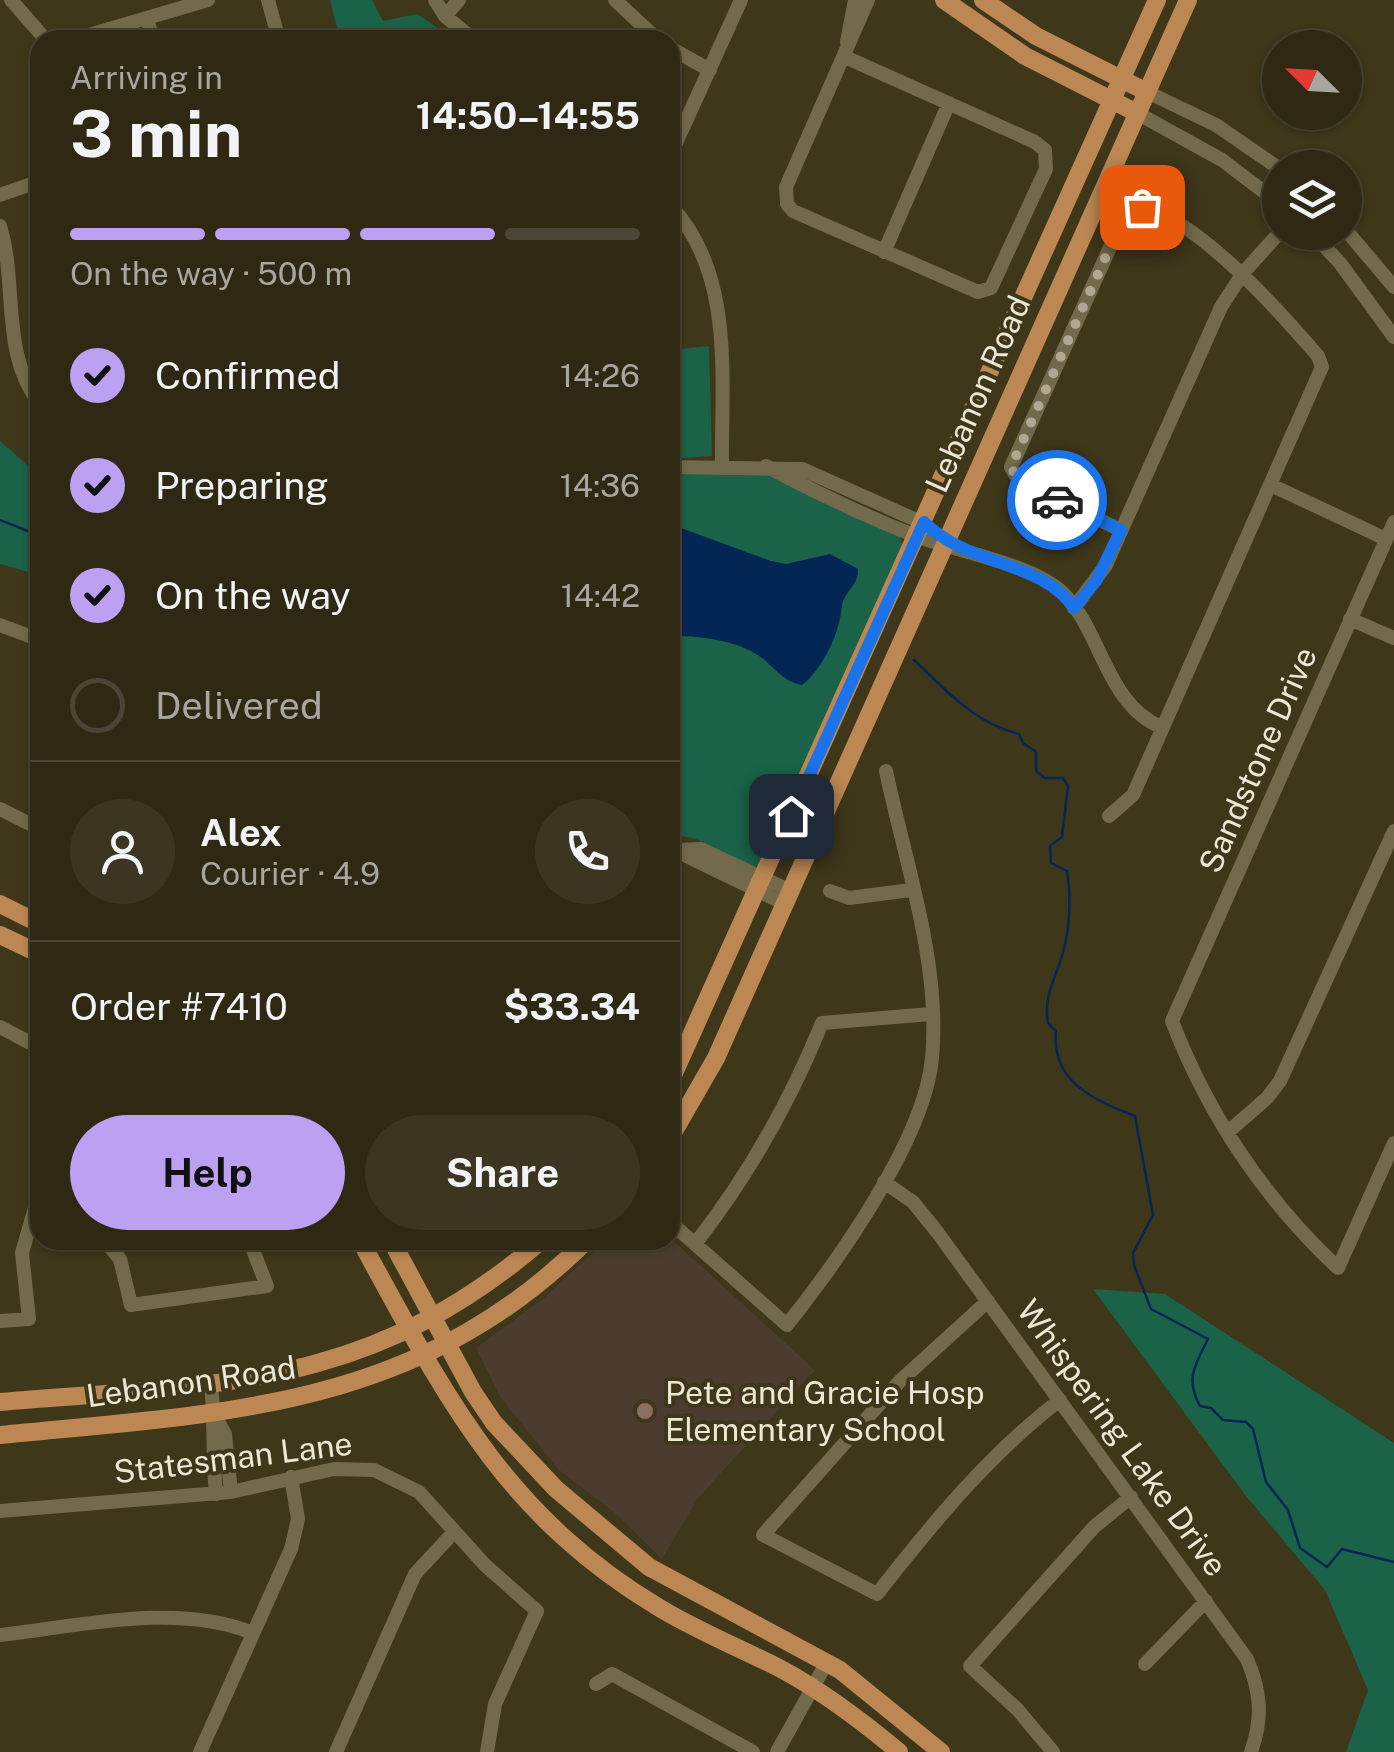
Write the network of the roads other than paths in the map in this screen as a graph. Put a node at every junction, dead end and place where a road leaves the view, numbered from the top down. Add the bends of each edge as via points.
1 (11, 0) edge
2 (208, 0) edge
3 (268, 0) edge
4 (435, 0) edge
5 (460, 0) edge
6 (616, 0) edge
7 (741, 0) edge
8 (855, 0) edge
9 (868, 0) edge
10 (944, 0) edge
11 (983, 0) edge
12 (1158, 0) edge
13 (1188, 0) edge
14 (445, 16) junction
15 (147, 19) junction
16 (37, 30) edge
17 (108, 30) edge
18 (150, 30) edge
19 (276, 30) edge
20 (462, 30) edge
21 (648, 30) edge
22 (680, 54) edge
23 (845, 57) junction
24 (710, 70) junction
25 (1121, 79) junction
26 (1146, 92) junction
27 (1111, 100) junction
28 (948, 103) junction
29 (1137, 114) junction
30 (680, 134) edge
31 (1262, 157) edge
32 (30, 184) edge
33 (1262, 190) edge
34 (0, 195) edge
35 (680, 216) edge
36 (0, 226) edge
37 (1362, 249) edge
38 (1263, 250) edge
39 (1328, 250) edge
40 (884, 252) junction
41 (1242, 273) junction
42 (996, 281) junction
43 (1394, 287) edge
44 (1026, 293) junction
45 (1053, 302) junction
46 (1389, 320) edge
47 (1394, 337) edge
48 (30, 393) edge
49 (722, 466) junction
50 (680, 467) edge
51 (1271, 485) junction
52 (1394, 522) edge
53 (920, 530) junction
54 (1121, 530) junction
55 (1386, 538) junction
56 (944, 543) junction
57 (1074, 608) junction
58 (1350, 619) junction
59 (0, 625) edge
60 (30, 636) edge
61 (1394, 638) edge
62 (1161, 727) junction
63 (886, 771) dead end
64 (0, 809) edge
65 (1109, 816) dead end
66 (30, 824) edge
67 (1394, 831) edge
68 (680, 849) edge
69 (760, 884) junction
70 (911, 890) junction
71 (830, 891) dead end
72 (786, 896) junction
73 (0, 904) edge
74 (30, 919) edge
75 (0, 935) edge
76 (30, 949) edge
77 (931, 1014) junction
78 (0, 1028) edge
79 (30, 1043) edge
80 (680, 1060) edge
81 (680, 1121) edge
82 (1228, 1132) junction
83 (1394, 1143) edge
84 (884, 1182) junction
85 (30, 1225) edge
86 (680, 1231) edge
87 (695, 1244) junction
88 (112, 1250) edge
89 (253, 1250) edge
90 (366, 1250) edge
91 (397, 1250) edge
92 (529, 1250) edge
93 (574, 1250) edge
94 (988, 1301) junction
95 (433, 1318) junction
96 (0, 1321) edge
97 (410, 1330) junction
98 (446, 1343) junction
99 (423, 1354) junction
100 (211, 1385) junction
101 (1060, 1400) junction
102 (0, 1402) edge
103 (214, 1414) junction
104 (0, 1435) edge
105 (291, 1477) junction
106 (224, 1493) junction
107 (1132, 1497) junction
108 (574, 1505) junction
109 (0, 1511) edge
110 (552, 1526) junction
111 (454, 1532) junction
112 (640, 1560) junction
113 (624, 1584) junction
114 (1206, 1601) junction
115 (253, 1633) junction
116 (0, 1635) edge
117 (827, 1662) junction
118 (1146, 1664) dead end
119 (596, 1684) dead end
120 (812, 1688) junction
121 (1050, 1751) edge
122 (200, 1752) edge
123 (336, 1752) edge
124 (487, 1752) edge
125 (752, 1752) edge
126 (777, 1752) edge
127 (899, 1752) edge
128 (941, 1752) edge
129 (1251, 1752) edge

1 - 16 street
2 - 15 street
3 - 19 street
4 - 14 street
5 - 14 street
6 - 21 street
7 - 24 street
8 - 23 street
9 - 23 street
10 - 27 main road via 1025,56
11 - 25 main road
12 - 25 main road, Lebanon Road
13 - 26 main road, Lebanon Road
14 - 20 street
15 - 17 street
15 - 18 street
22 - 24 street
23 - 28 street
23 - 40 street via 786,187 786,204
24 - 30 street
25 - 26 main road
25 - 27 main road, Lebanon Road
26 - 29 main road, Lebanon Road
26 - 31 street via 1216,125
27 - 29 main road
27 - 44 main road, Lebanon Road
28 - 40 street
28 - 42 street via 1035,142 1047,158
29 - 33 street via 1222,160
29 - 45 main road, Lebanon Road
32 - 34 street
35 - 49 street via 710,270 719,317
36 - 48 street via 10,348
37 - 43 street
38 - 41 street
39 - 46 street
40 - 42 street via 978,292
41 - 51 street via 1322,367
41 - 54 street
41 - 54 street via 1163,216 1135,208 1121,223 1012,474
42 - 44 street
44 - 45 main road
44 - 53 main road, Lebanon Road
45 - 56 main road, Lebanon Road
46 - 47 street
49 - 50 street
49 - 53 street via 766,466
51 - 55 street
51 - 62 street
52 - 55 street, Sandstone Drive
53 - 56 street
53 - 69 main road, Lebanon Road
54 - 57 street
55 - 58 street, Sandstone Drive
56 - 57 street via 1048,582
56 - 72 main road, Lebanon Road
57 - 62 street via 1128,702
58 - 61 street
58 - 82 street, Sandstone Drive via 1172,1021
59 - 60 street
62 - 65 street via 1129,801
63 - 70 street
64 - 66 street
67 - 82 street via 1280,1081
68 - 69 street via 701,849
69 - 72 street
69 - 80 main road, Lebanon Road
70 - 71 street via 849,898
70 - 77 street
72 - 81 main road, Lebanon Road via 716,1058
73 - 74 main road
75 - 76 main road
77 - 84 street via 928,1088
77 - 87 street via 822,1023 775,1128
78 - 79 street
82 - 83 street via 1259,1183 1338,1268
84 - 87 street via 787,1325
84 - 94 street, Whispering Lake Drive via 913,1202
85 - 96 street via 22,1253 30,1319
86 - 87 street
88 - 89 street via 131,1305 267,1286
90 - 97 main road
91 - 95 main road
92 - 95 main road, Lebanon Road
93 - 98 main road, Lebanon Road
94 - 101 street, Whispering Lake Drive
94 - 101 street via 913,1368 763,1535 877,1594 1016,1434
95 - 97 main road, Lebanon Road
95 - 98 main road
97 - 99 main road
97 - 100 main road, Lebanon Road via 304,1369
98 - 99 main road, Lebanon Road
98 - 108 main road via 494,1423
99 - 103 main road, Lebanon Road via 311,1397
99 - 110 main road via 464,1427
100 - 102 main road, Lebanon Road
100 - 103 street
101 - 107 street, Whispering Lake Drive
103 - 104 main road, Lebanon Road
103 - 106 street via 225,1434
105 - 106 street, Statesman Lane
105 - 111 street, Statesman Lane via 354,1468 384,1472 418,1492
105 - 115 street via 296,1530
106 - 109 street, Statesman Lane
107 - 114 street, Whispering Lake Drive
107 - 121 street via 1094,1527 970,1666
108 - 110 main road
108 - 112 main road
110 - 113 main road
111 - 123 street via 416,1574
111 - 124 street, Statesman Lane via 537,1611 495,1704
112 - 113 main road
112 - 117 main road
113 - 120 main road
114 - 118 street
114 - 129 street, Whispering Lake Drive via 1254,1676 1260,1726
115 - 116 street via 203,1618
115 - 122 street
117 - 120 street
117 - 128 main road
119 - 125 street via 612,1674
120 - 126 street
120 - 127 main road

